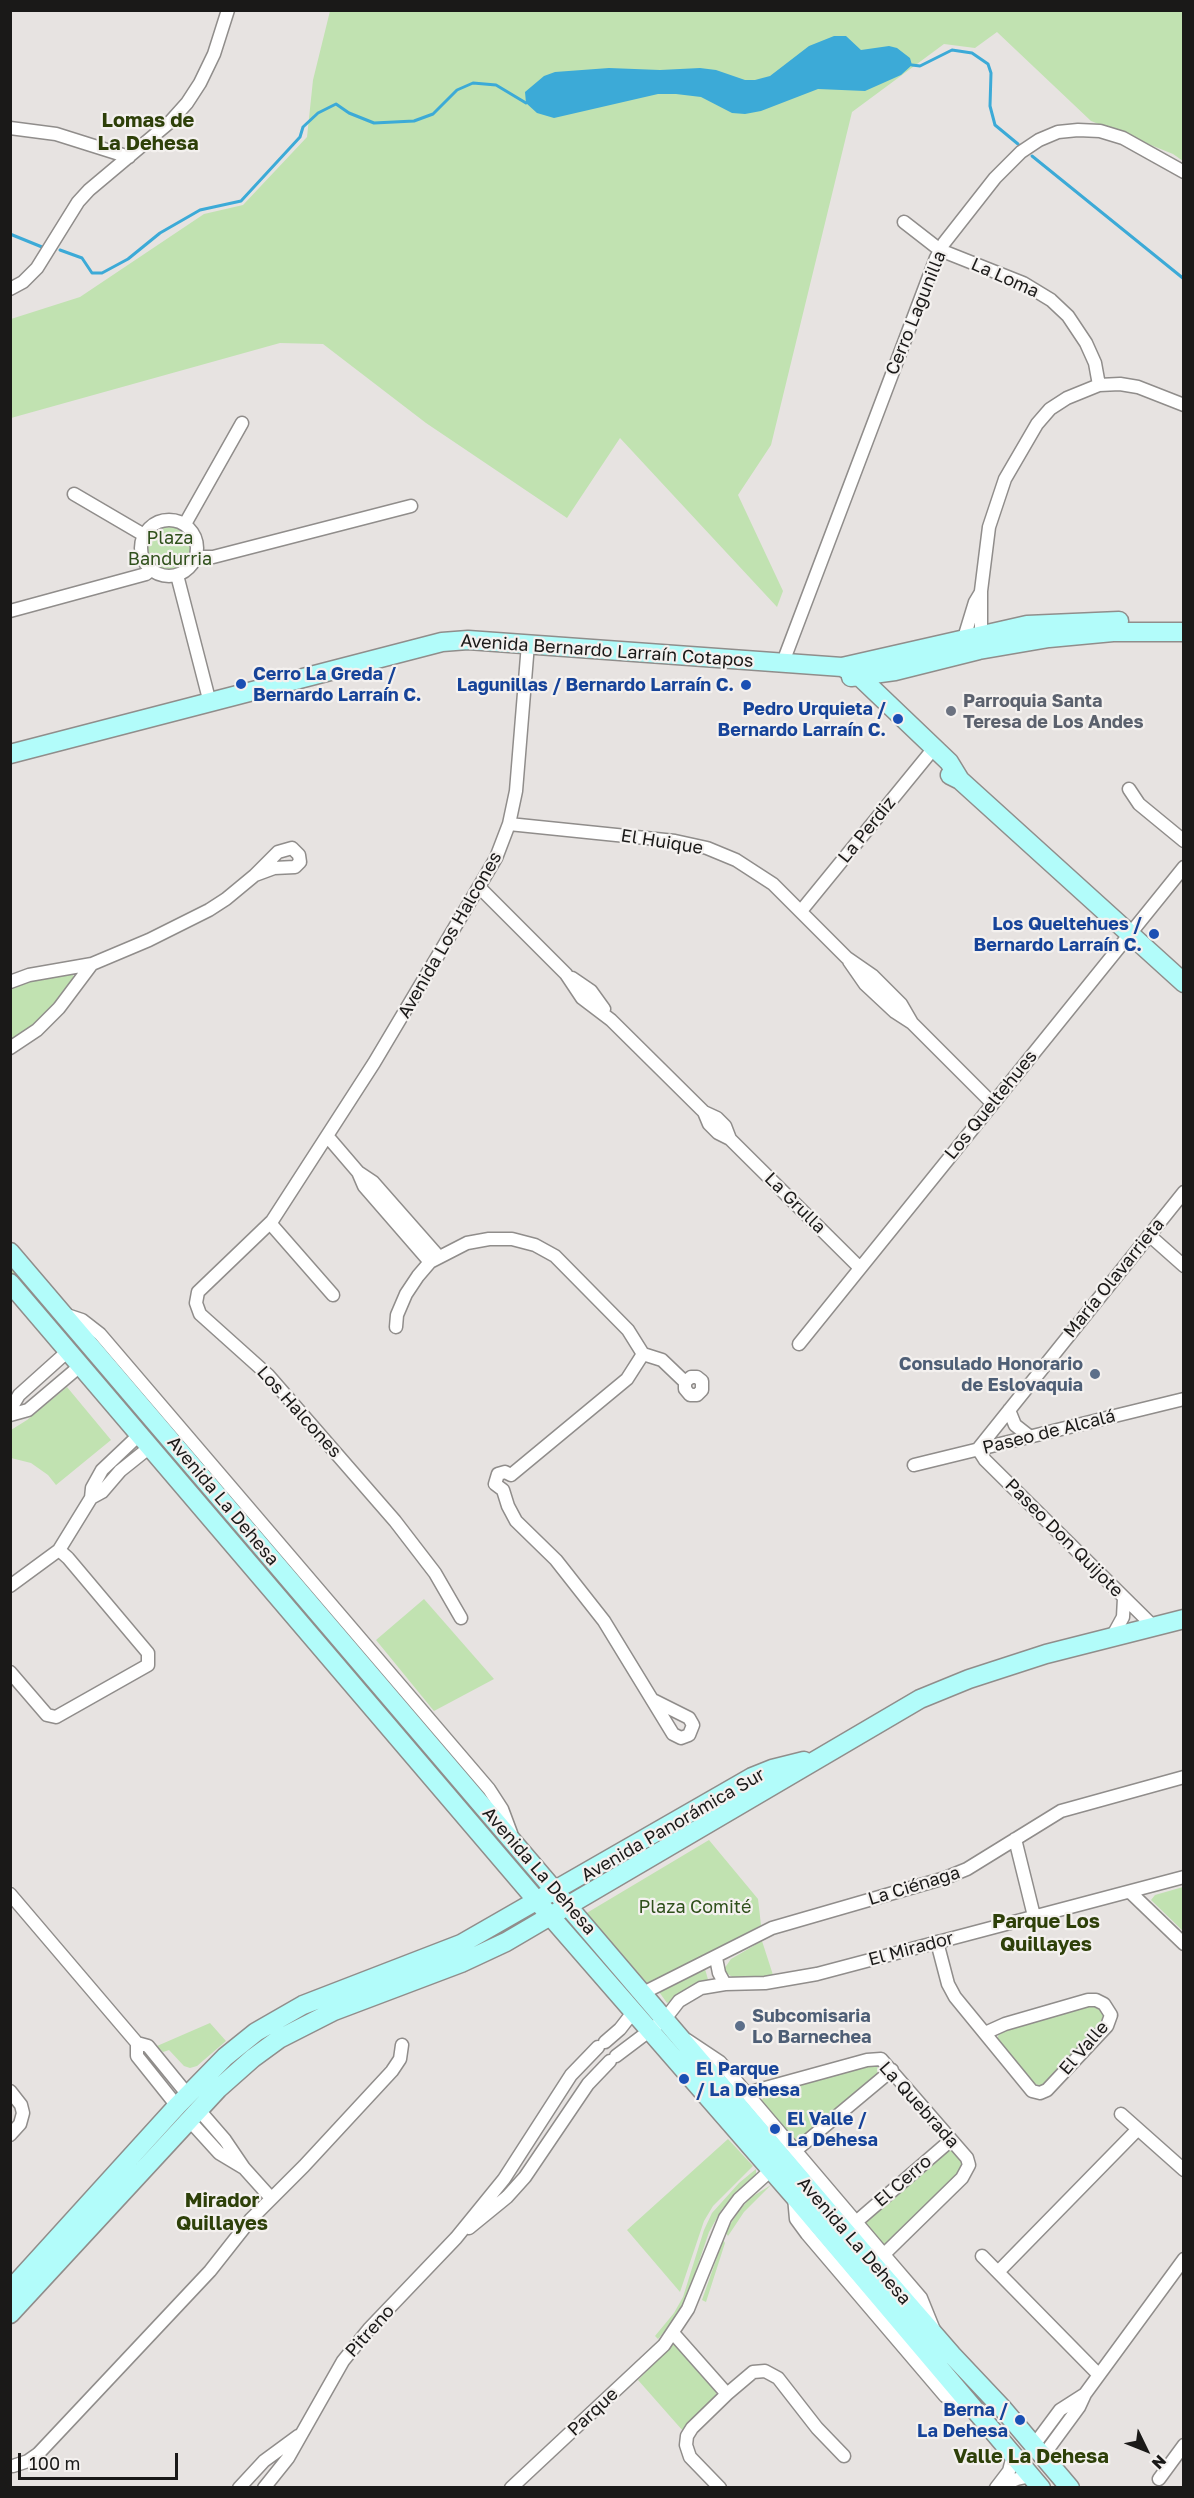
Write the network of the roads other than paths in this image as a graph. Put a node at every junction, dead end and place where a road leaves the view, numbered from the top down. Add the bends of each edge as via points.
1 (228, 10) edge
2 (10, 128) edge
3 (129, 157) junction
4 (1184, 172) edge
5 (904, 222) dead end
6 (940, 250) junction
7 (10, 289) edge
8 (1099, 385) junction
9 (1184, 405) edge
10 (242, 423) dead end
11 (74, 494) dead end
12 (411, 506) dead end
13 (185, 524) junction
14 (144, 535) junction
15 (196, 557) junction
16 (151, 570) junction
17 (177, 575) junction
18 (981, 591) junction
19 (10, 610) edge
20 (1184, 620) edge
21 (1184, 632) edge
22 (964, 639) junction
23 (981, 642) junction
24 (528, 644) junction
25 (783, 662) junction
26 (831, 668) junction
27 (895, 671) junction
28 (860, 677) junction
29 (210, 703) junction
30 (887, 704) junction
31 (931, 753) junction
32 (10, 754) edge
33 (1129, 789) dead end
34 (509, 824) junction
35 (1184, 841) edge
36 (1184, 867) edge
37 (255, 875) dead end
38 (480, 888) junction
39 (801, 911) junction
40 (1129, 933) junction
41 (92, 964) junction
42 (10, 982) edge
43 (1184, 983) edge
44 (10, 1048) edge
45 (992, 1103) junction
46 (328, 1137) junction
47 (1184, 1192) edge
48 (270, 1223) junction
49 (1149, 1235) junction
50 (10, 1251) edge
51 (435, 1260) junction
52 (1184, 1266) edge
53 (860, 1268) junction
54 (10, 1283) edge
55 (333, 1295) dead end
56 (396, 1327) dead end
57 (799, 1344) dead end
58 (68, 1351) junction
59 (643, 1354) junction
60 (80, 1366) junction
61 (36, 1379) junction
62 (685, 1382) dead end
63 (49, 1392) junction
64 (1184, 1400) edge
65 (10, 1410) edge
66 (1009, 1410) junction
67 (10, 1415) edge
68 (1029, 1436) junction
69 (145, 1441) junction
70 (978, 1449) junction
71 (111, 1461) junction
72 (914, 1465) dead end
73 (120, 1471) junction
74 (92, 1498) junction
75 (59, 1550) junction
76 (10, 1586) edge
77 (1124, 1598) junction
78 (461, 1618) dead end
79 (1184, 1619) edge
80 (1153, 1626) junction
81 (1112, 1637) junction
82 (10, 1672) edge
83 (653, 1700) dead end
84 (826, 1754) junction
85 (1184, 1777) edge
86 (1015, 1839) junction
87 (1184, 1877) edge
88 (557, 1891) junction
89 (1131, 1892) junction
90 (10, 1894) edge
91 (538, 1902) junction
92 (569, 1905) junction
93 (550, 1916) junction
94 (1034, 1916) junction
95 (937, 1942) junction
96 (1184, 1944) edge
97 (716, 1958) junction
98 (725, 1984) junction
99 (643, 1994) junction
100 (290, 2011) junction
101 (634, 2011) junction
102 (658, 2025) junction
103 (297, 2029) junction
104 (985, 2033) junction
105 (679, 2036) junction
106 (402, 2045) dead end
107 (225, 2057) junction
108 (240, 2068) junction
109 (892, 2070) junction
110 (10, 2091) edge
111 (747, 2093) junction
112 (188, 2108) junction
113 (1121, 2114) dead end
114 (542, 2120) junction
115 (558, 2129) junction
116 (1138, 2129) junction
117 (10, 2135) edge
118 (951, 2140) junction
119 (795, 2151) junction
120 (146, 2153) junction
121 (771, 2170) junction
122 (1184, 2170) edge
123 (794, 2196) junction
124 (271, 2198) junction
125 (855, 2222) junction
126 (456, 2238) junction
127 (982, 2256) dead end
128 (1184, 2259) edge
129 (873, 2265) junction
130 (998, 2272) junction
131 (10, 2290) edge
132 (10, 2314) edge
133 (673, 2334) junction
134 (1099, 2375) junction
135 (727, 2394) junction
136 (974, 2409) junction
137 (1020, 2428) junction
138 (299, 2435) junction
139 (1184, 2445) edge
140 (1007, 2448) junction
141 (1039, 2450) junction
142 (844, 2456) dead end
143 (13, 2466) dead end
144 (1159, 2479) dead end
145 (1036, 2482) edge
146 (1061, 2484) edge
147 (239, 2487) edge
148 (264, 2487) edge
149 (511, 2487) edge
150 (720, 2487) edge
151 (997, 2487) edge

1 - 3 street via 200,83 170,122
2 - 3 street via 56,134
3 - 7 street via 78,202 37,268
4 - 6 street, Cerro Lagunilla via 1111,134 1088,130 1058,132 1038,140 1013,159
5 - 6 street, La Loma
6 - 8 street, La Loma via 1023,283 1051,300 1068,316 1086,343
6 - 25 street, Cerro Lagunilla
8 - 9 street via 1138,387
8 - 18 street via 1058,403 1037,424 1020,450 991,520
10 - 13 street
11 - 14 street
12 - 15 street via 213,557
13 - 14 street via 158,522
13 - 15 street via 196,539
14 - 16 street via 141,554
15 - 17 street via 188,570
16 - 17 street via 166,576
16 - 19 street
17 - 29 street
18 - 22 street
18 - 23 street
20 - 23 street via 1053,622
21 - 23 street via 1081,634
22 - 23 street
22 - 26 street
23 - 27 street
24 - 25 street, Avenida Bernardo Larraín Cotapos
24 - 29 street, Avenida Bernardo Larraín Cotapos via 442,642
24 - 34 street, Avenida Los Halcones via 516,790
25 - 26 street, Avenida Bernardo Larraín Cotapos
26 - 28 street, Avenida Bernardo Larraín Cotapos
26 - 31 street, Avenida Bernardo Larraín Cotapos
27 - 28 street
27 - 30 street via 885,691
28 - 30 street, Avenida Bernardo Larraín Cotapos
29 - 32 street, Avenida Bernardo Larraín Cotapos
30 - 31 street, Avenida Bernardo Larraín Cotapos
31 - 39 street, La Perdiz
31 - 40 street, Avenida Bernardo Larraín Cotapos via 949,762 960,780
33 - 35 street via 1139,804
34 - 38 street, Avenida Los Halcones
34 - 39 street, El Huique via 675,841 706,848 763,876
36 - 40 street, Los Queltehues
37 - 41 street via 209,910
38 - 46 street, Avenida Los Halcones
38 - 53 street, La Grulla via 566,974 582,998 611,1020 704,1112 717,1118 730,1138
39 - 45 street, El Huique via 847,958 865,984 912,1023
40 - 43 street, Avenida Bernardo Larraín Cotapos
40 - 45 street, Los Queltehues
41 - 42 street
41 - 44 street via 59,1008 37,1030
45 - 53 street, Los Queltehues
46 - 48 street, Los Halcones
46 - 51 street via 358,1172 373,1182
47 - 49 street, María Olavarrieta
48 - 55 street
48 - 78 street, Los Halcones via 198,1292 200,1314 268,1375 395,1521 435,1573
49 - 52 street
49 - 66 street, María Olavarrieta
50 - 88 street, Avenida La Dehesa via 445,1749 515,1843
51 - 56 street via 406,1294
51 - 59 street via 467,1243 489,1239 512,1239 545,1250 577,1276 628,1330
53 - 57 street, Los Queltehues
54 - 58 street, Avenida La Dehesa
58 - 60 street, Avenida La Dehesa
58 - 61 street
59 - 62 street via 662,1360
59 - 83 street via 627,1379 511,1475 512,1486 503,1490 516,1521 578,1586
60 - 63 street
60 - 69 street, Avenida La Dehesa
61 - 63 street via 40,1388
61 - 65 street
63 - 67 street via 28,1410
64 - 68 street, Paseo de Alcalá
66 - 68 street via 1015,1425
66 - 70 street, María Olavarrieta
68 - 70 street, Paseo de Alcalá
69 - 71 street
69 - 73 street
69 - 91 street, Avenida La Dehesa
70 - 72 street, Paseo de Alcalá
70 - 77 street, Paseo Don Quijote
71 - 73 street
71 - 74 street via 96,1479
73 - 74 street
74 - 75 street
75 - 76 street
75 - 82 street via 148,1653 148,1665 56,1717 47,1715
77 - 80 street, Paseo Don Quijote
77 - 81 street via 1123,1617
79 - 80 street, Avenida Panorámica Sur
80 - 81 street, Avenida Panorámica Sur
81 - 84 street, Avenida Panorámica Sur via 944,1688
84 - 88 street, Avenida Panorámica Sur via 758,1774
84 - 92 street, Avenida Panorámica Sur
85 - 86 street, La Ciénaga via 1061,1810
86 - 94 street
86 - 97 street, La Ciénaga via 956,1874 772,1928
87 - 89 street, El Mirador
88 - 91 street, Avenida Panorámica Sur
88 - 92 street, Avenida La Dehesa
89 - 94 street, El Mirador
89 - 96 street
90 - 112 street via 137,2043 148,2046
91 - 93 street, Avenida La Dehesa
91 - 100 street, Avenida Panorámica Sur via 461,1944
92 - 93 street, Avenida Panorámica Sur
92 - 99 street, Avenida La Dehesa
93 - 101 street, Avenida La Dehesa
93 - 103 street, Avenida Panorámica Sur via 471,1959 357,2001
94 - 95 street, El Mirador
95 - 98 street, El Mirador via 802,1977
95 - 104 street, El Valle via 951,1990
97 - 98 street
97 - 99 street, La Ciénaga
98 - 102 street, El Mirador via 695,1991
99 - 102 street, Avenida La Dehesa
100 - 103 street via 290,2021
100 - 107 street, Avenida Panorámica Sur
101 - 102 street, Avenida La Dehesa
101 - 114 street, Pitreno via 571,2075
102 - 105 street, Avenida La Dehesa
102 - 115 street, Pitreno via 613,2058 588,2084
102 - 121 street, Avenida La Dehesa
103 - 108 street, Avenida Panorámica Sur
104 - 104 street, El Valle via 1030,2089 1040,2093 1107,2026 1111,2014 1104,2004 1088,2000
105 - 111 street via 712,2055
105 - 129 street, Avenida La Dehesa
106 - 124 street via 392,2071
107 - 108 street via 236,2058
107 - 112 street, Avenida Panorámica Sur
108 - 112 street, Avenida Panorámica Sur
109 - 111 street, La Quebrada via 881,2059 873,2059
109 - 118 street, La Quebrada
109 - 119 street
110 - 117 street via 23,2113 20,2124
111 - 119 street
112 - 120 street
112 - 124 street via 219,2153 244,2168
113 - 116 street
114 - 115 street via 547,2129
114 - 126 street, Pitreno via 504,2179
115 - 126 street, Pitreno via 516,2187
116 - 122 street
116 - 130 street
118 - 125 street, El Cerro
118 - 129 street, La Quebrada via 969,2162 966,2174
119 - 125 street
120 - 131 street
120 - 132 street
121 - 123 street, Avenida La Dehesa
121 - 133 street, Parque via 739,2199 725,2218 692,2301
123 - 129 street, Avenida La Dehesa
123 - 136 street, Avenida La Dehesa via 796,2218 807,2234 945,2396
124 - 143 street via 210,2271 42,2450
125 - 129 street
126 - 138 street, Pitreno via 350,2352
127 - 130 street
128 - 134 street
129 - 136 street, Avenida La Dehesa
129 - 137 street, Avenida La Dehesa
130 - 134 street
133 - 135 street
133 - 149 street, Parque
134 - 141 street via 1079,2407
135 - 142 street via 753,2372 774,2375
135 - 150 street via 692,2428 686,2440 690,2457
136 - 140 street, Avenida La Dehesa
137 - 140 street via 1006,2433
137 - 141 street, Avenida La Dehesa
138 - 147 street, Pitreno via 264,2461
138 - 148 street, Pitreno via 282,2467
139 - 144 street
140 - 145 street, Avenida La Dehesa
140 - 151 street via 1009,2471
141 - 146 street, Avenida La Dehesa
145 - 151 street via 1017,2479

